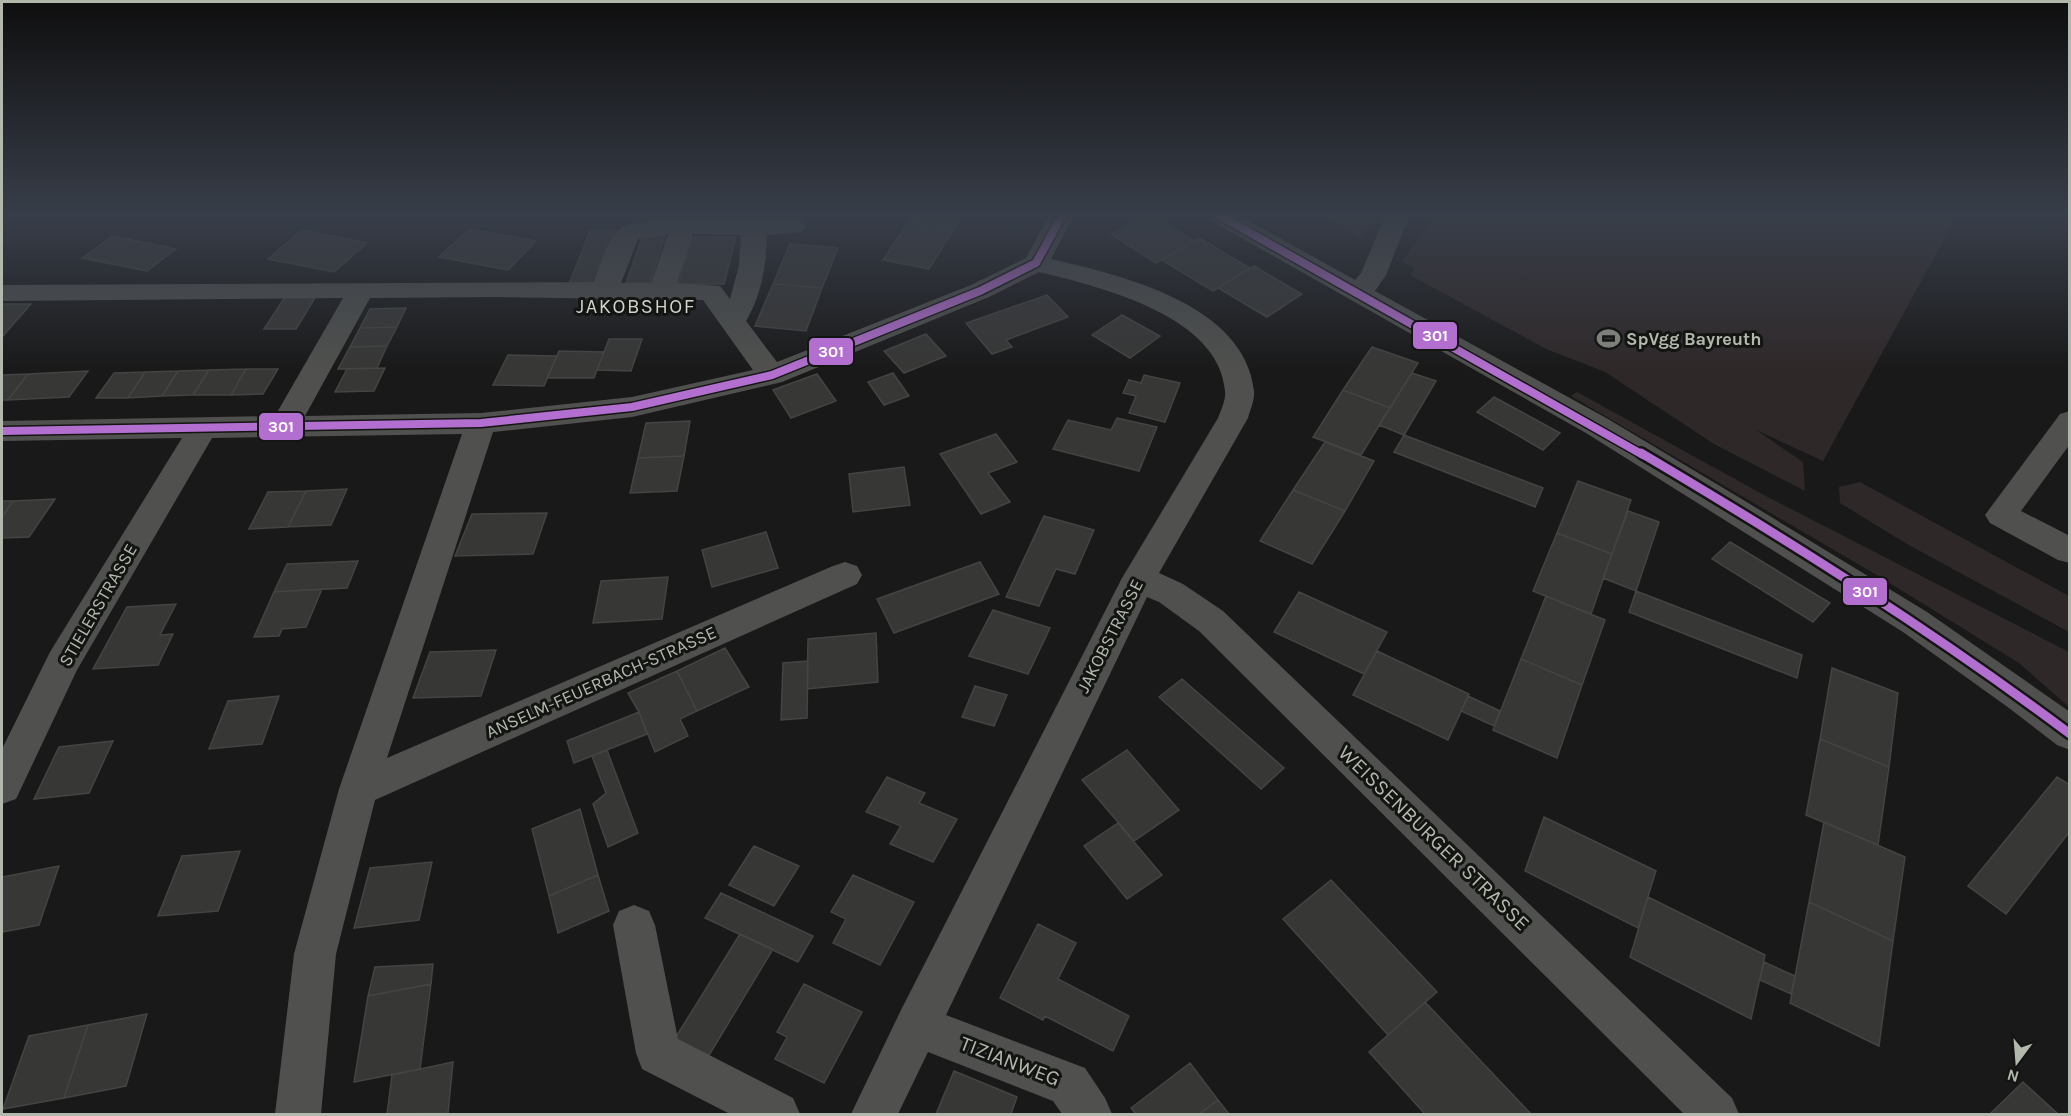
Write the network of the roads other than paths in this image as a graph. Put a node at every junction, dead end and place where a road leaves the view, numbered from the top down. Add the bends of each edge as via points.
1 (615, 266) edge
2 (670, 266) edge
3 (752, 266) edge
4 (1030, 266) edge
5 (1049, 266) edge
6 (1311, 266) edge
7 (1377, 266) edge
8 (361, 290) junction
9 (605, 290) junction
10 (661, 291) junction
11 (2, 293) edge
12 (1359, 293) junction
13 (732, 322) junction
14 (772, 375) junction
15 (2070, 421) edge
16 (481, 423) junction
17 (284, 426) junction
18 (202, 428) junction
19 (2, 431) edge
20 (2070, 551) edge
21 (845, 575) dead end
22 (1139, 578) junction
23 (2070, 734) edge
24 (2, 787) edge
25 (358, 789) junction
26 (634, 925) dead end
27 (917, 1026) junction
28 (298, 1114) edge
29 (777, 1114) edge
30 (874, 1114) edge
31 (1089, 1114) edge
32 (1716, 1114) edge

1 - 9 street
2 - 10 street
3 - 13 street via 748,292
4 - 14 street via 980,291
5 - 22 street, JAKOBSTRASSE via 1139,293 1174,309 1204,328 1234,366 1240,393 1233,418
6 - 12 street
7 - 12 street
8 - 9 street
8 - 11 street
8 - 17 street
9 - 10 street
10 - 13 street via 711,292
12 - 23 street via 1734,509 1915,622
13 - 14 street
14 - 16 street via 632,407
15 - 20 street via 2001,515
16 - 17 street
16 - 25 street
17 - 18 street
18 - 19 street
18 - 24 street, STIELERSTRASSE via 63,662
21 - 25 street, ANSELM-FEUERBACH-STRASSE
22 - 27 street, JAKOBSTRASSE
22 - 32 street, WEISSENBURGER STRASSE via 1171,593 1212,621
25 - 28 street via 315,954
26 - 29 street via 658,1053
27 - 30 street, JAKOBSTRASSE
27 - 31 street, TIZIANWEG via 1069,1084

